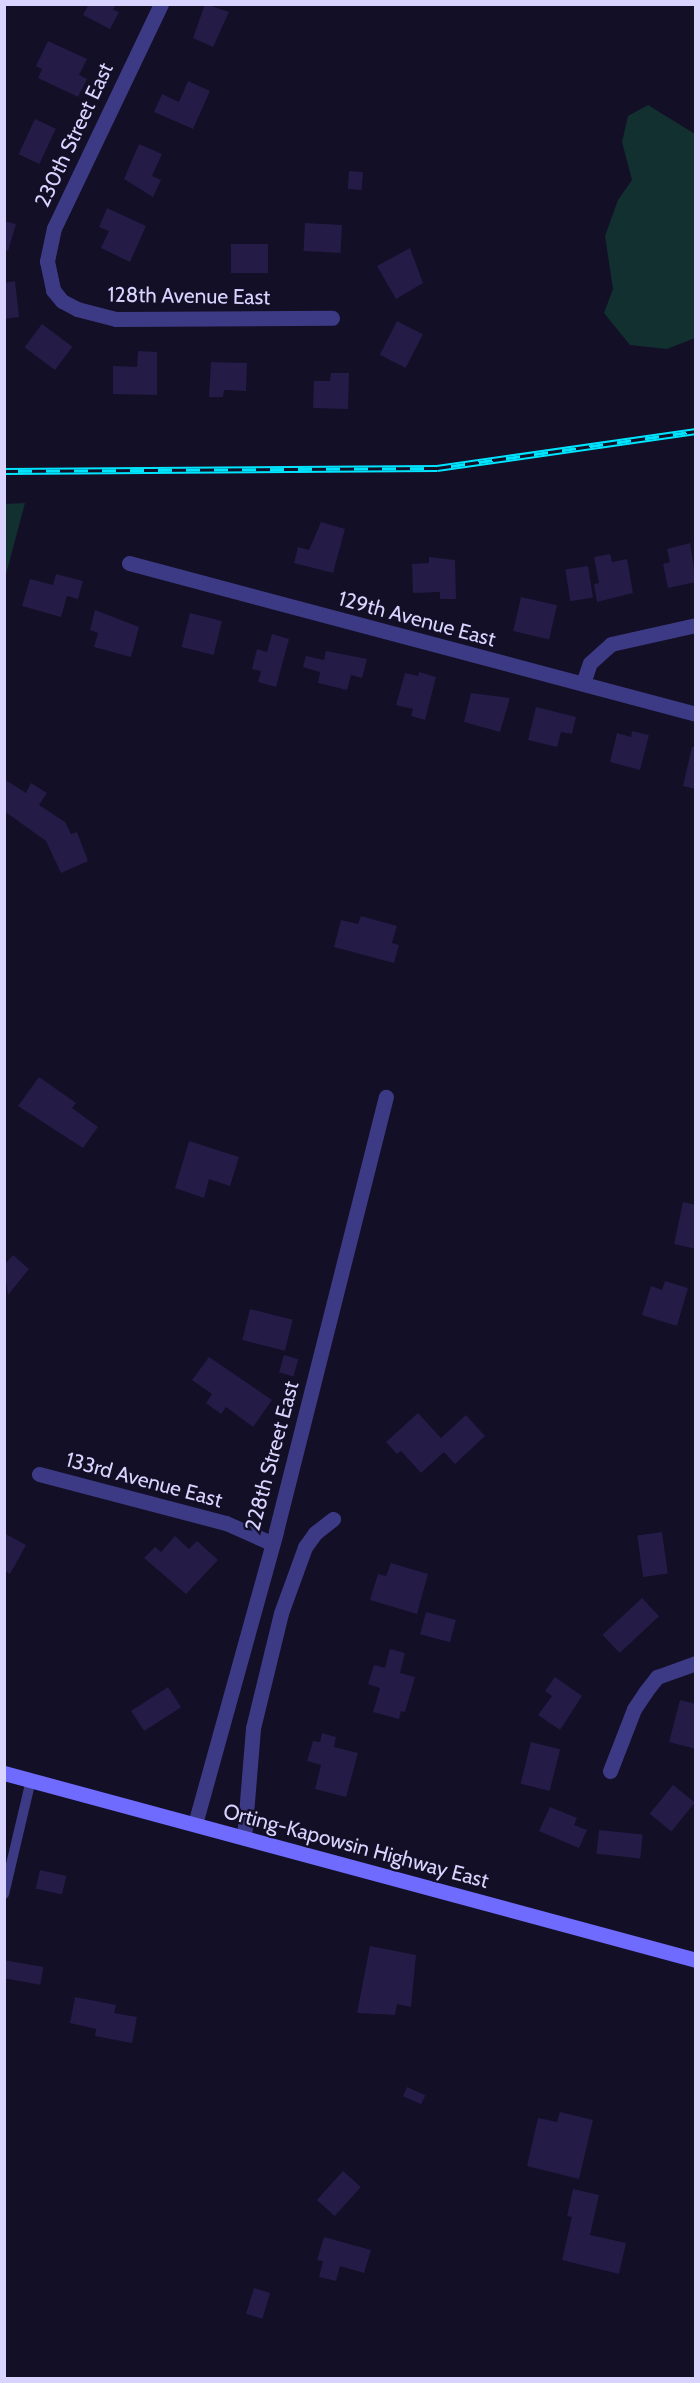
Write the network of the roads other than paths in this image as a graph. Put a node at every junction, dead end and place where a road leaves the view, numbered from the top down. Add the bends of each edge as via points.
1 (161, 4) edge
2 (53, 290) joint
3 (332, 318) dead end
4 (129, 562) dead end
5 (696, 625) edge
6 (583, 683) junction
7 (696, 714) edge
8 (386, 1097) dead end
9 (39, 1474) dead end
10 (333, 1519) dead end
11 (271, 1543) junction
12 (696, 1663) edge
13 (610, 1771) dead end
14 (4, 1773) edge
15 (31, 1780) junction
16 (195, 1824) junction
17 (244, 1838) junction
18 (4, 1894) edge
19 (696, 1960) edge

1 - 2 street, 230th Street East via 54,228 47,261
2 - 3 street, 128th Avenue East via 62,301 77,309 116,319
4 - 6 street, 129th Avenue East
5 - 6 street via 611,644 590,663
6 - 7 street, 129th Avenue East
8 - 11 street, 228th Street East
9 - 11 street, 133rd Avenue East via 226,1523
10 - 17 street via 305,1547 281,1613 253,1728
11 - 16 street, 228th Street East
12 - 13 street via 657,1677 634,1709
14 - 15 main road, Orting-Kapowsin Highway East
15 - 16 main road, Orting-Kapowsin Highway East
15 - 18 lane
16 - 17 main road, Orting-Kapowsin Highway East
17 - 19 main road, Orting-Kapowsin Highway East

